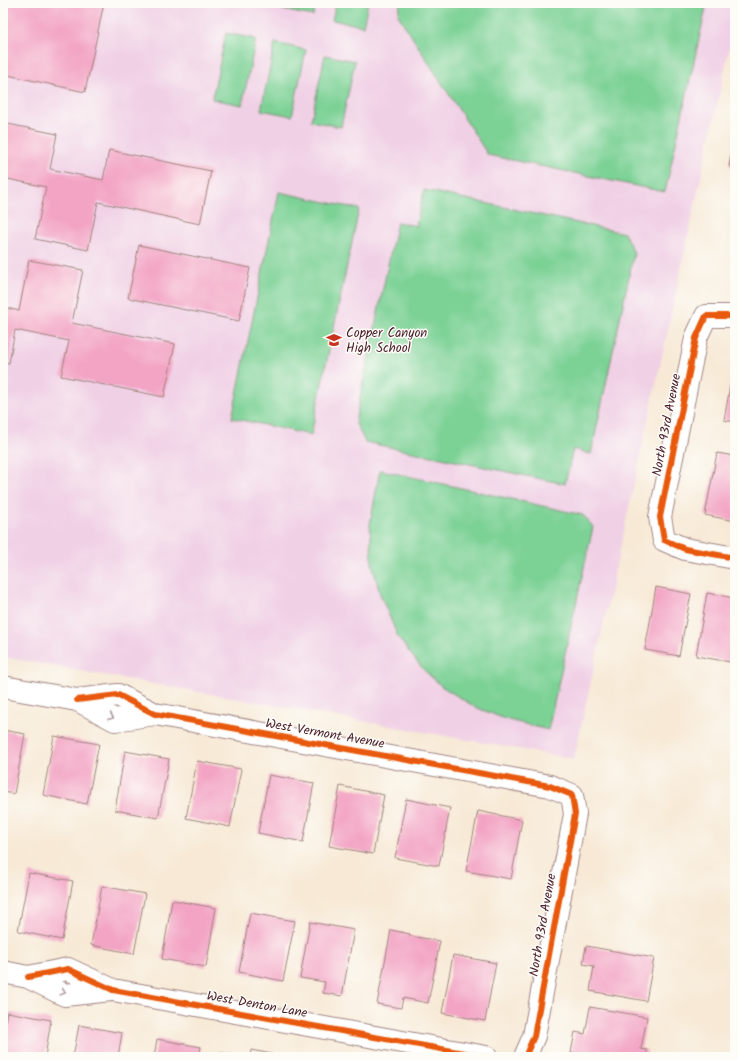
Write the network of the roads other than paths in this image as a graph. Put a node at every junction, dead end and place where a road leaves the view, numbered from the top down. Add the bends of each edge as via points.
1 (735, 317) edge
2 (735, 558) edge
3 (3, 687) edge
4 (572, 795) joint
5 (3, 972) edge
6 (486, 1057) edge
7 (525, 1057) edge

1 - 2 street, North 93rd Avenue via 706,316 696,338 660,517 664,540 685,549
3 - 4 street, West Vermont Avenue via 76,700 118,695 155,714 550,786
4 - 7 street, North 93rd Avenue via 575,814 534,1036
5 - 6 street, West Denton Lane via 28,977 68,969 113,990

